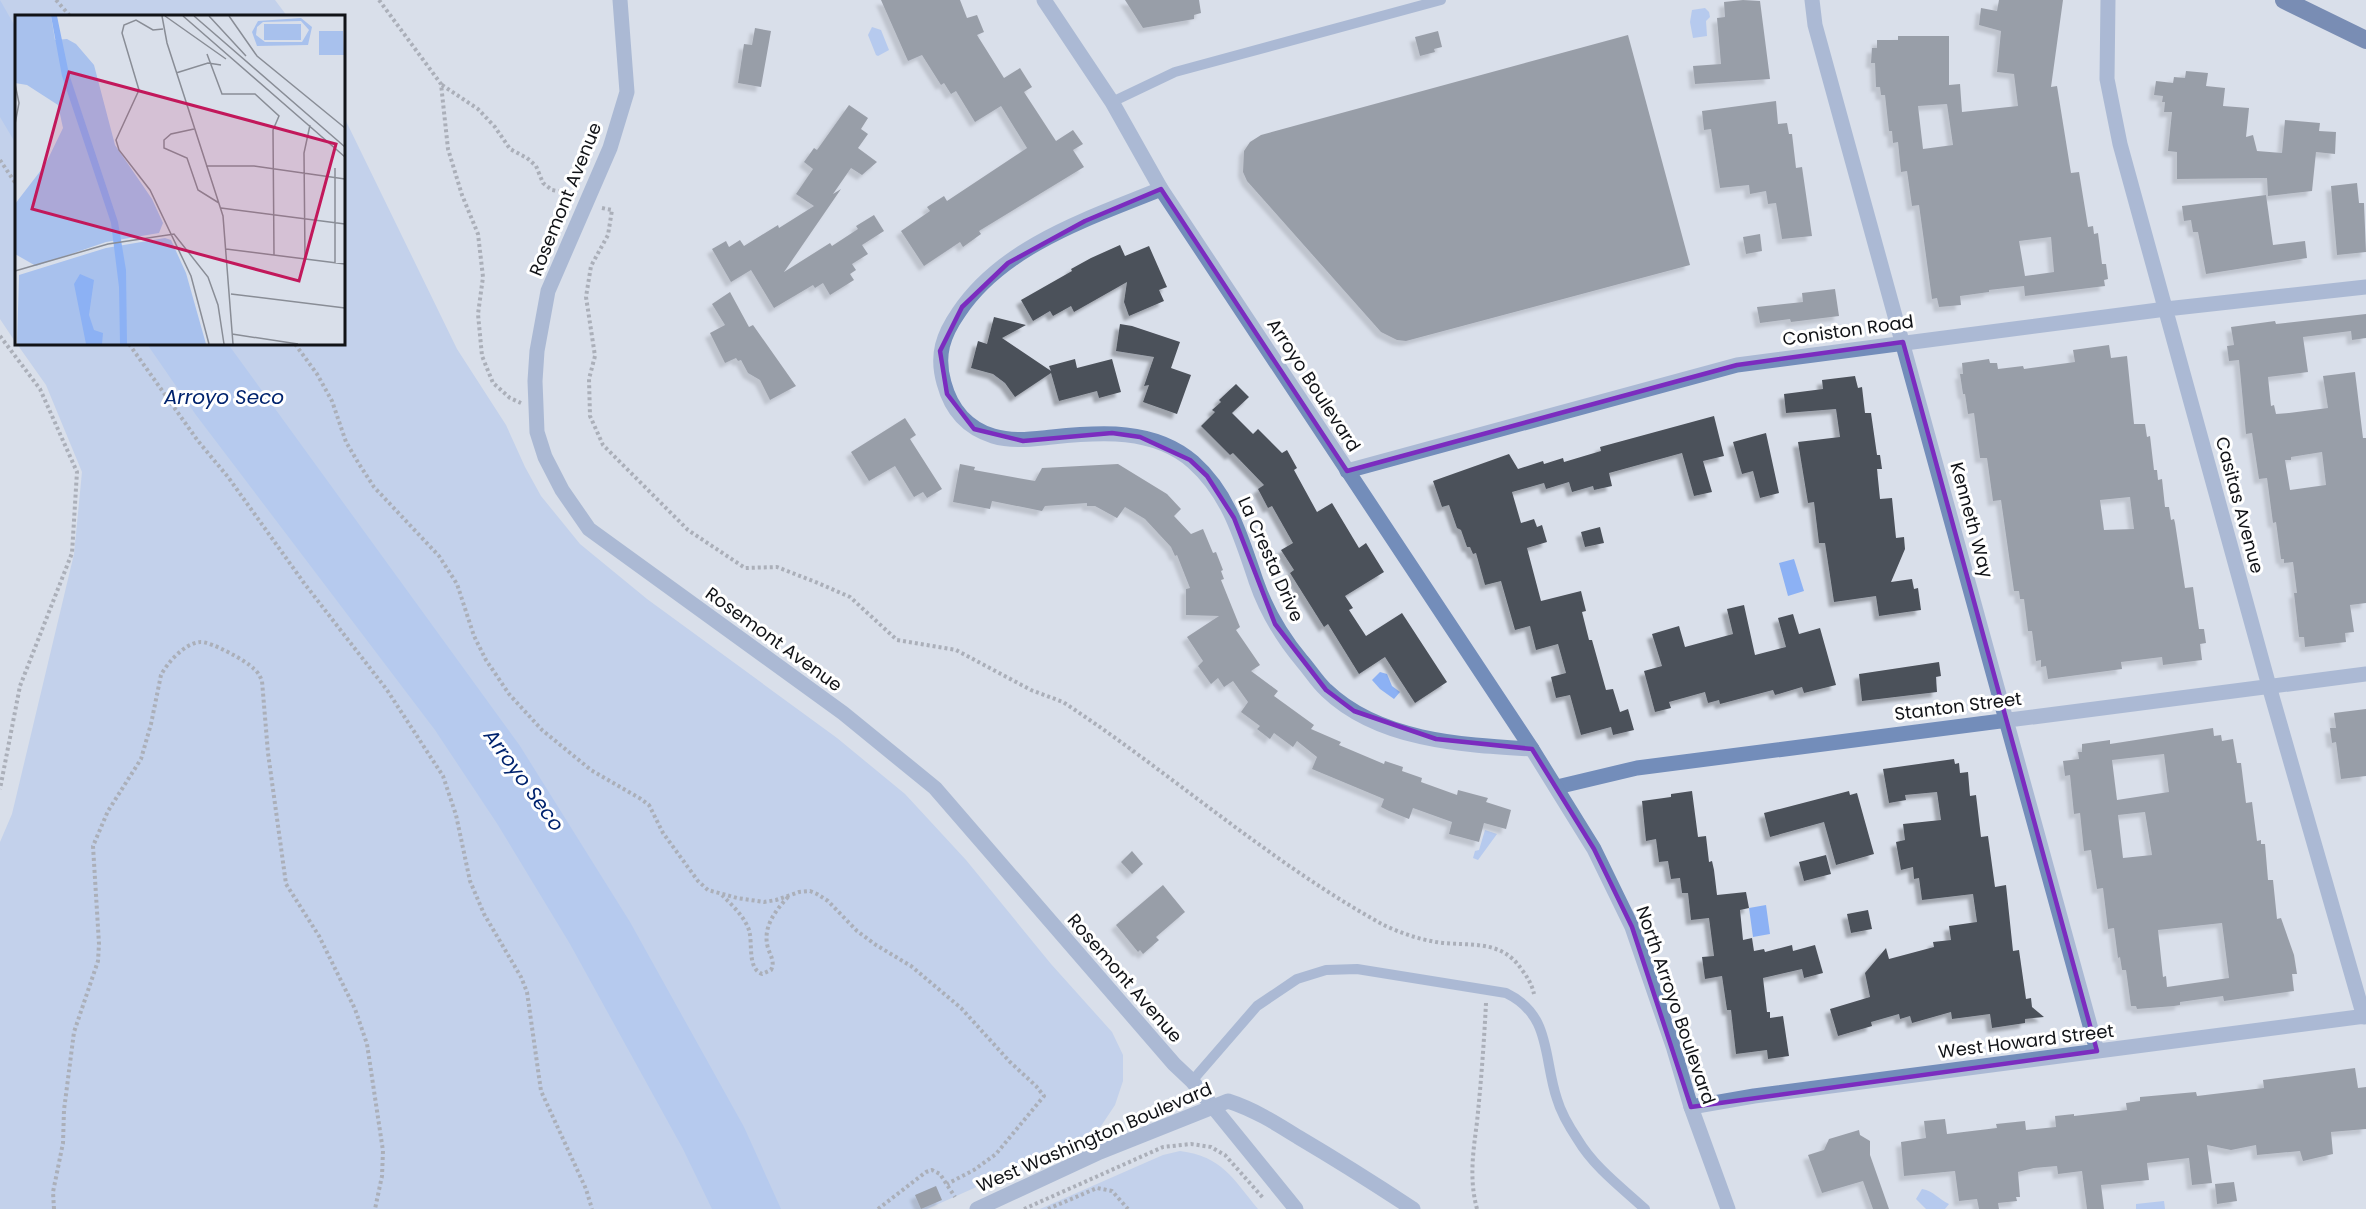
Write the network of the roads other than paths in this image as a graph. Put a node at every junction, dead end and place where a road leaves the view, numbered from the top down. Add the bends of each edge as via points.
1 (620, 0) edge
2 (1044, 0) edge
3 (1441, 0) edge
4 (1812, 0) edge
5 (2108, 0) edge
6 (2284, 0) edge
7 (2334, 25) junction
8 (2366, 40) edge
9 (2366, 46) edge
10 (1112, 102) junction
11 (1161, 189) junction
12 (2366, 287) edge
13 (2166, 309) junction
14 (1903, 342) junction
15 (1347, 471) junction
16 (2366, 674) edge
17 (2269, 686) junction
18 (2006, 719) junction
19 (1532, 749) junction
20 (1557, 788) junction
21 (2365, 1017) edge
22 (2097, 1051) junction
23 (1191, 1081) junction
24 (1211, 1106) junction
25 (1691, 1107) junction
26 (976, 1209) edge
27 (1296, 1209) edge
28 (1413, 1209) edge
29 (1645, 1209) edge
30 (1728, 1209) edge

1 - 23 street, Rosemont Avenue via 627,92 610,148 548,291 537,351 537,432 562,490 589,529 843,713 935,788
2 - 10 street, Arroyo Boulevard
3 - 10 lane via 1175,72
4 - 14 street, Kenneth Way via 1815,25
5 - 13 street, Casitas Avenue via 2107,79 2120,144
6 - 7 highway
7 - 8 highway
7 - 9 highway
10 - 11 street, Arroyo Boulevard
11 - 15 street, Arroyo Boulevard
11 - 19 street, La Cresta Drive via 1041,242 980,286 946,332 940,351 940,371 958,414 974,429 995,437 1023,441 1112,433 1168,446 1199,468 1223,497 1275,624 1326,690 1354,711 1389,727 1436,739
12 - 13 street, Coniston Road
13 - 14 street, Coniston Road
13 - 17 street, Casitas Avenue
14 - 15 street, Coniston Road via 1737,364
14 - 18 street, Kenneth Way
15 - 19 street, Arroyo Boulevard
16 - 17 street, Stanton Street
17 - 18 street, Stanton Street
17 - 21 street, Casitas Avenue
18 - 20 street, Stanton Street via 1637,768
18 - 22 street, Kenneth Way
19 - 20 street, Arroyo Boulevard
20 - 25 street, North Arroyo Boulevard via 1594,849 1632,927
21 - 22 street, West Howard Street
22 - 25 street, West Howard Street
23 - 24 street, Rosemont Avenue
23 - 29 lane via 1257,1006 1297,979 1326,970 1357,969 1506,993 1520,1000 1539,1024 1557,1100 1578,1141 1608,1176
24 - 26 street, West Washington Boulevard
24 - 27 street, Rosemont Avenue
24 - 28 street, West Washington Boulevard via 1228,1101 1243,1106 1348,1166
25 - 30 street, North Arroyo Boulevard

